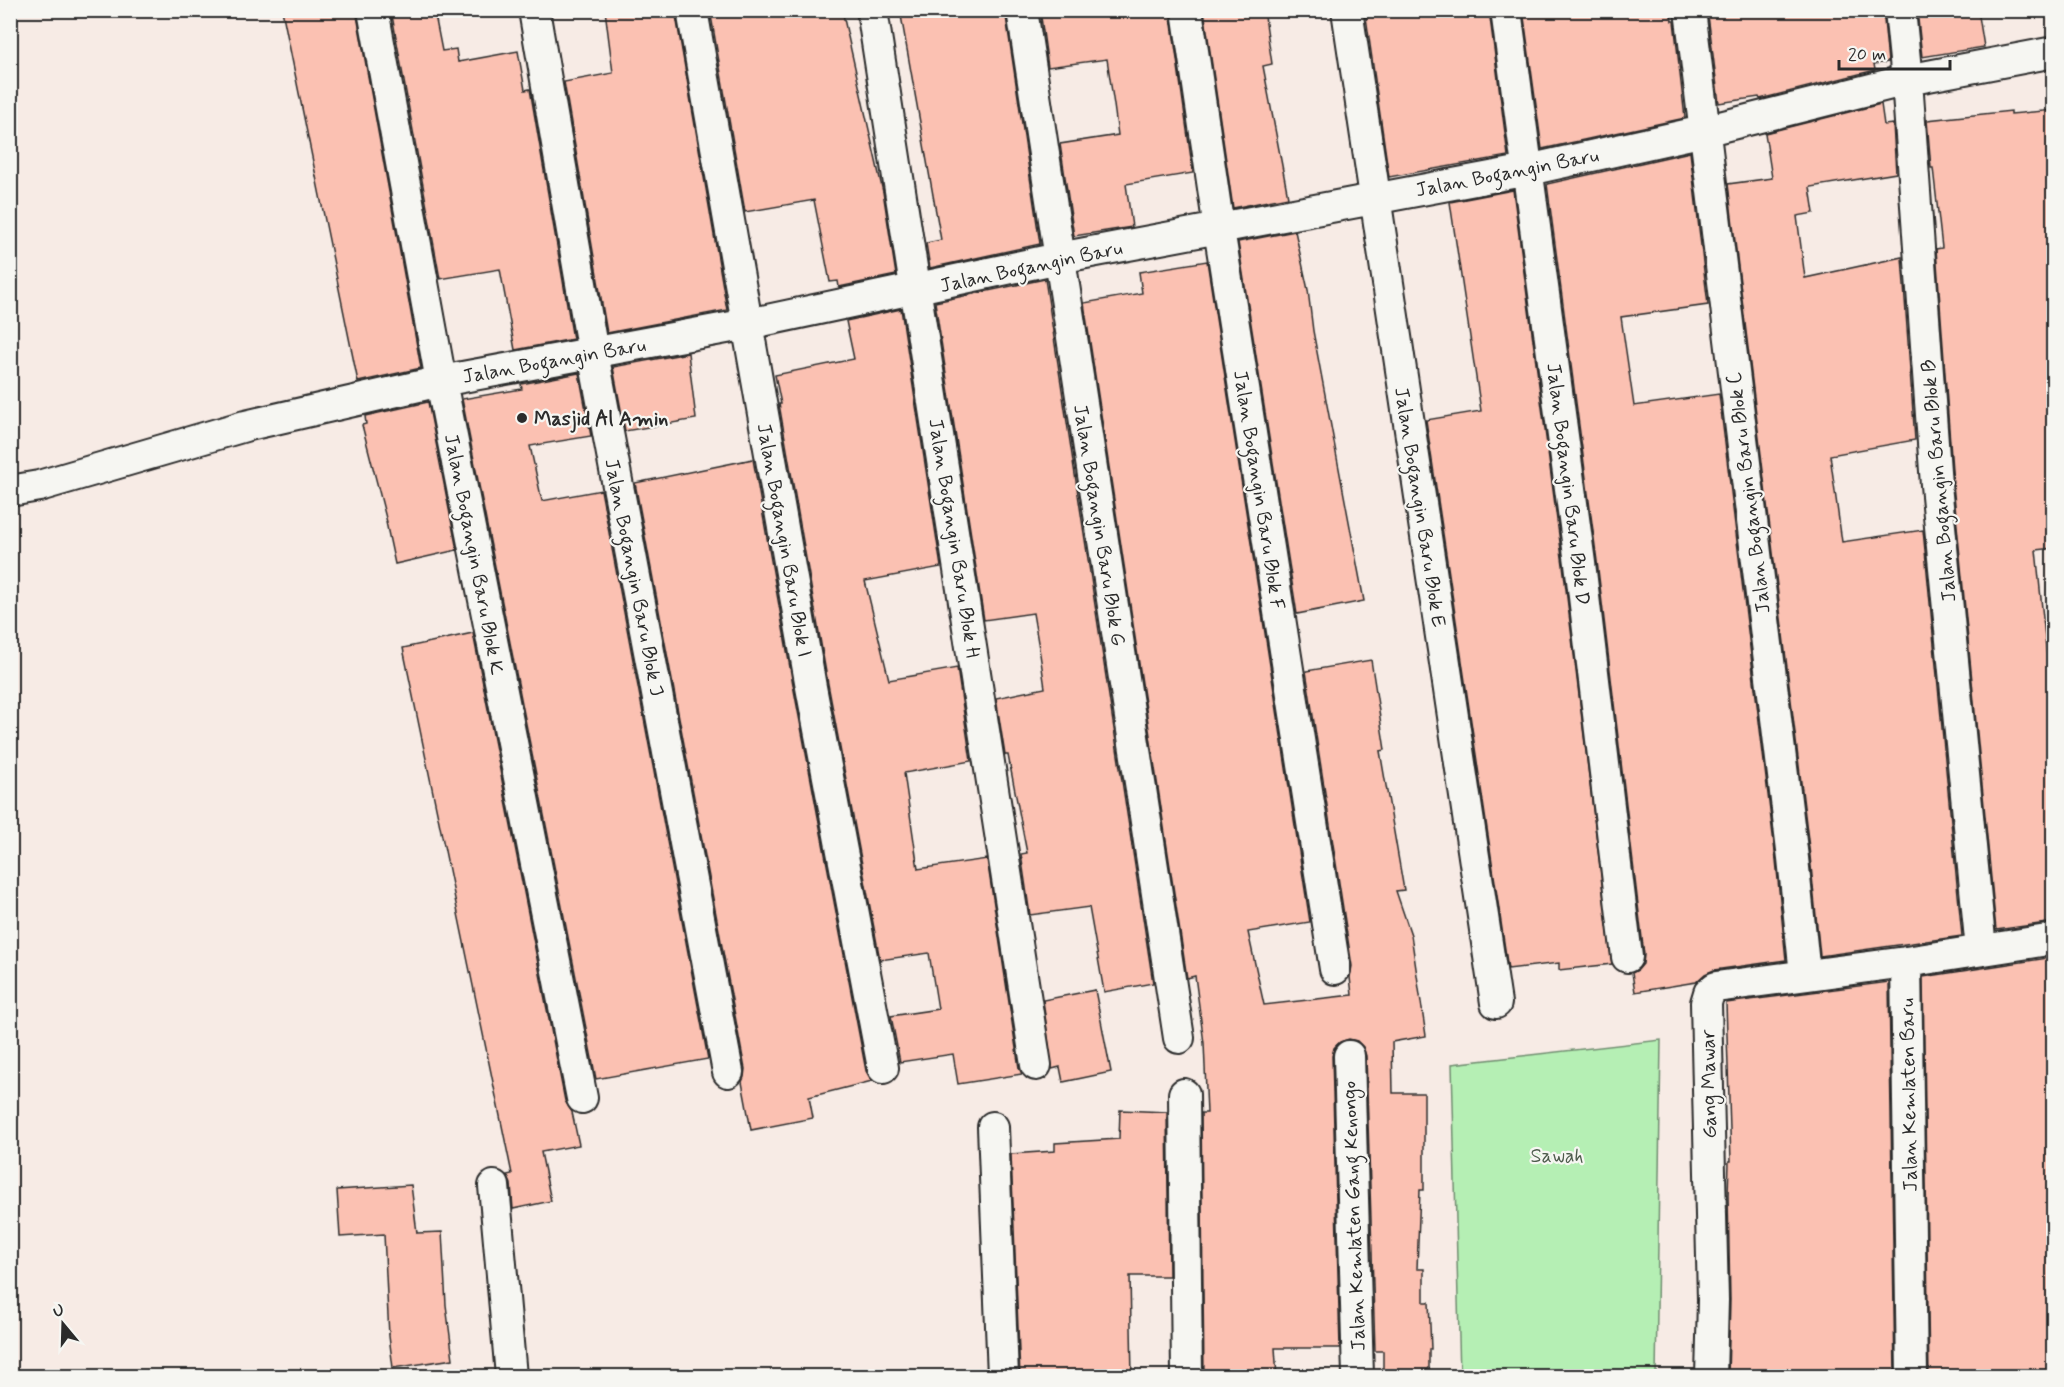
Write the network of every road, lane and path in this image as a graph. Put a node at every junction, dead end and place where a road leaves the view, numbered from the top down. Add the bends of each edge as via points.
1 (373, 10) edge
2 (534, 10) edge
3 (692, 10) edge
4 (872, 10) edge
5 (1022, 10) edge
6 (1187, 10) edge
7 (1347, 10) edge
8 (1506, 10) edge
9 (1690, 10) edge
10 (1900, 10) edge
11 (2054, 52) edge
12 (1907, 80) junction
13 (1704, 131) junction
14 (1528, 170) junction
15 (1374, 198) junction
16 (1219, 229) junction
17 (1059, 258) junction
18 (917, 290) junction
19 (748, 324) junction
20 (593, 353) junction
21 (441, 381) junction
22 (10, 491) edge
23 (2054, 939) edge
24 (1981, 950) junction
25 (1628, 957) dead end
26 (1906, 962) junction
27 (1335, 969) dead end
28 (1805, 975) junction
29 (1496, 1003) dead end
30 (1179, 1038) dead end
31 (1349, 1056) dead end
32 (1036, 1065) dead end
33 (883, 1068) dead end
34 (728, 1072) dead end
35 (1184, 1094) dead end
36 (582, 1098) dead end
37 (993, 1127) dead end
38 (494, 1186) dead end
39 (511, 1377) edge
40 (1003, 1377) edge
41 (1187, 1377) edge
42 (1358, 1377) edge
43 (1711, 1377) edge
44 (1912, 1377) edge

1 - 21 street, Jalan Bogangin Baru Blok K
2 - 20 street, Jalan Bogangin Baru Blok J
3 - 19 street, Jalan Bogangin Baru Blok I
4 - 18 street, Jalan Bogangin Baru Blok H
5 - 17 street, Jalan Bogangin Baru Blok G
6 - 16 street, Jalan Bogangin Baru Blok F
7 - 15 street, Jalan Bogangin Baru Blok E
8 - 14 street, Jalan Bogangin Baru Blok D
9 - 13 street, Jalan Bogangin Baru Blok C
10 - 12 street, Jalan Bogangin Baru Blok B
11 - 12 street, Jalan Bogangin Baru
12 - 13 street, Jalan Bogangin Baru
12 - 24 street, Jalan Bogangin Baru Blok B via 1936,485
13 - 14 street, Jalan Bogangin Baru
13 - 28 street, Jalan Bogangin Baru Blok C
14 - 15 street, Jalan Bogangin Baru
14 - 25 street, Jalan Bogangin Baru Blok D
15 - 16 street, Jalan Bogangin Baru
15 - 29 street, Jalan Bogangin Baru Blok E
16 - 17 street, Jalan Bogangin Baru
16 - 27 street, Jalan Bogangin Baru Blok F
17 - 18 street, Jalan Bogangin Baru
17 - 30 street, Jalan Bogangin Baru Blok G
18 - 19 street, Jalan Bogangin Baru
18 - 32 street, Jalan Bogangin Baru Blok H
19 - 20 street, Jalan Bogangin Baru
19 - 33 street, Jalan Bogangin Baru Blok I via 839,846
20 - 21 street, Jalan Bogangin Baru
20 - 34 street, Jalan Bogangin Baru Blok J
21 - 22 street, Jalan Bogangin Baru via 244,426
21 - 36 street, Jalan Bogangin Baru Blok K
23 - 24 street
24 - 26 street
26 - 28 street, Gang Mawar
26 - 44 street, Jalan Kemlaten Baru
28 - 43 street, Gang Mawar via 1716,987 1709,993
31 - 42 street, Jalan Kemlaten Gang Kenongo
35 - 41 street
37 - 40 street
38 - 39 street

